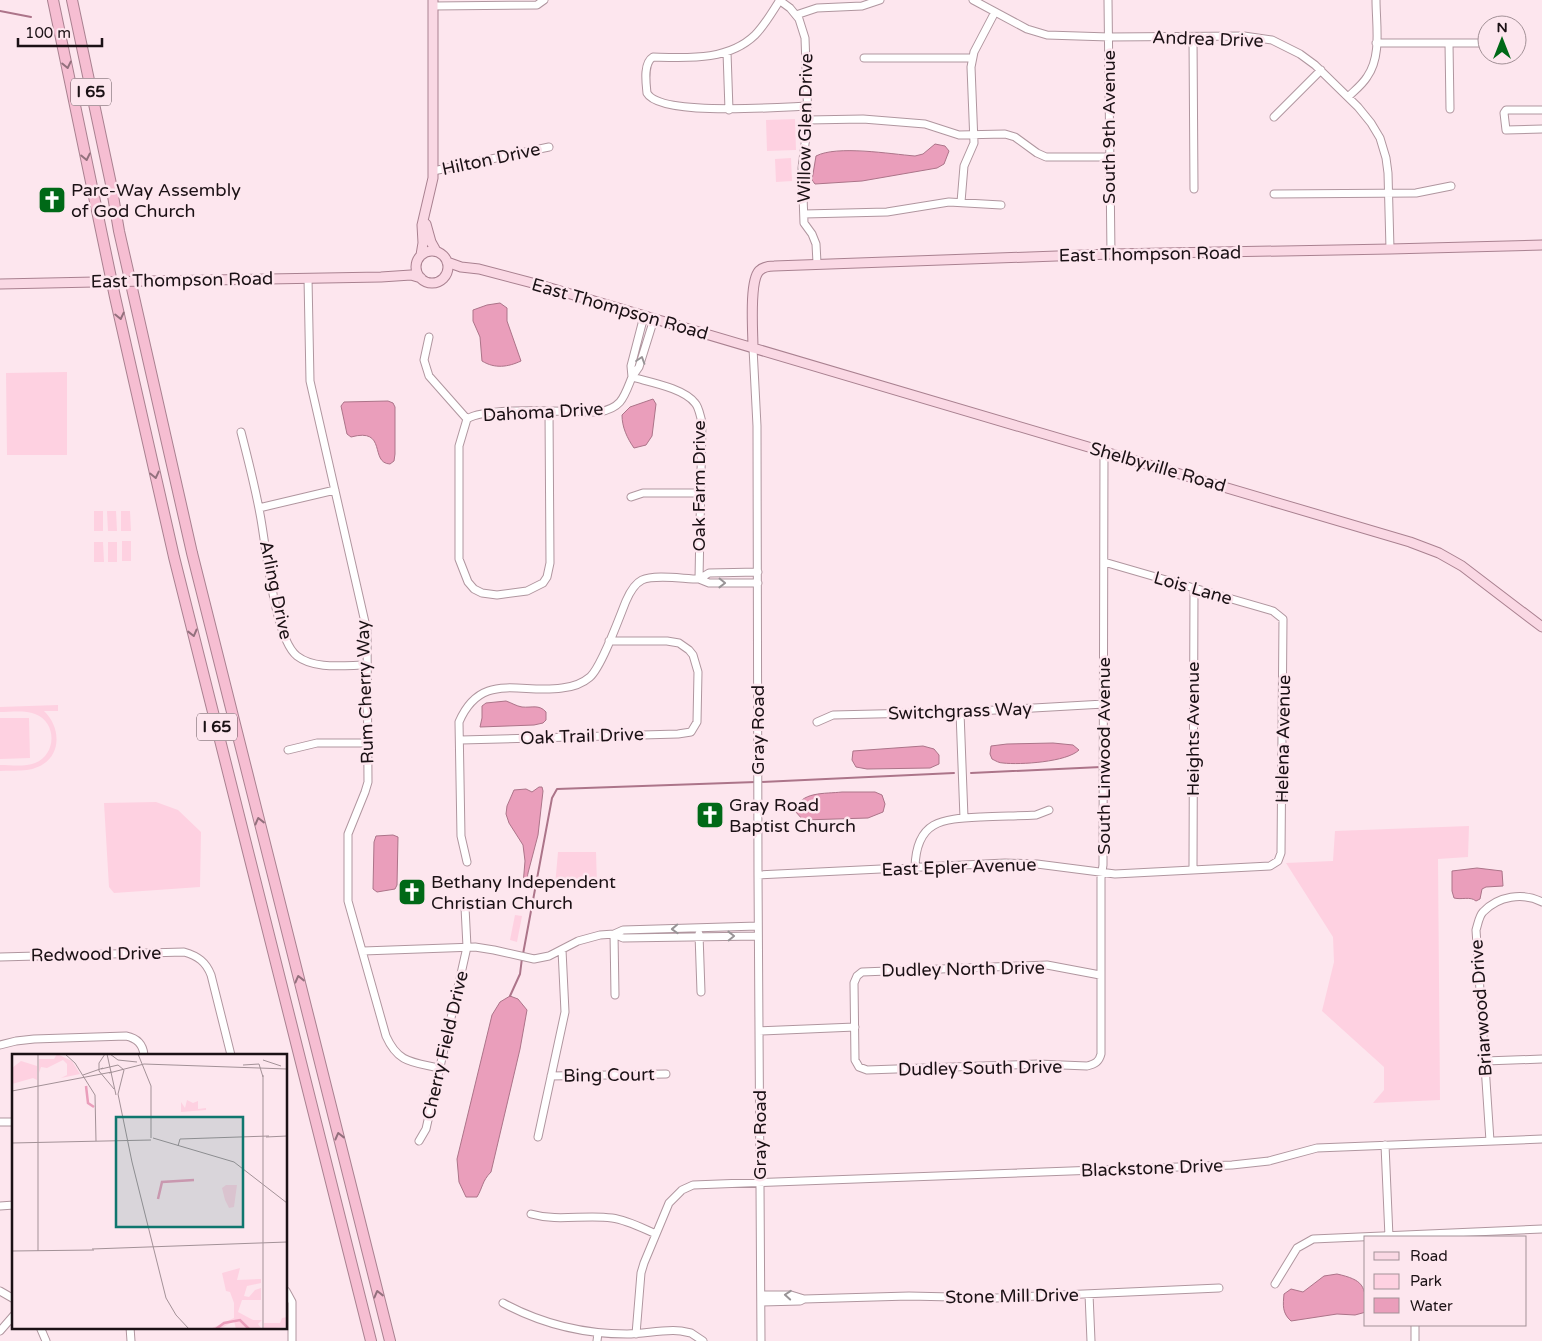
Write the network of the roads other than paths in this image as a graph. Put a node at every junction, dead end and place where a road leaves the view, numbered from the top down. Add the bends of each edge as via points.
1 (53, 0) edge
2 (72, 0) edge
3 (779, 0) edge
4 (880, 0) edge
5 (973, 0) edge
6 (1108, 0) edge
7 (1376, 0) edge
8 (543, 1) edge
9 (432, 3) edge
10 (995, 12) junction
11 (796, 15) junction
12 (1193, 37) junction
13 (1109, 38) junction
14 (1450, 43) junction
15 (1477, 43) edge
16 (1376, 44) junction
17 (727, 52) junction
18 (864, 58) dead end
19 (972, 58) junction
20 (1321, 70) junction
21 (1348, 98) junction
22 (807, 106) junction
23 (1450, 109) dead end
24 (729, 110) junction
25 (1541, 110) edge
26 (1274, 117) dead end
27 (808, 120) junction
28 (1542, 129) edge
29 (974, 135) junction
30 (549, 147) dead end
31 (1109, 157) junction
32 (433, 172) junction
33 (1450, 186) dead end
34 (1194, 189) dead end
35 (1389, 193) junction
36 (1274, 194) dead end
37 (961, 202) junction
38 (1001, 205) dead end
39 (804, 214) junction
40 (425, 218) junction
41 (1542, 245) edge
42 (1390, 249) junction
43 (436, 251) junction
44 (1111, 254) junction
45 (421, 255) junction
46 (447, 262) junction
47 (817, 263) junction
48 (416, 264) junction
49 (760, 270) joint
50 (487, 272) junction
51 (447, 273) junction
52 (364, 277) junction
53 (308, 278) junction
54 (421, 278) junction
55 (0, 284) edge
56 (644, 316) junction
57 (654, 319) junction
58 (429, 337) dead end
59 (753, 348) junction
60 (632, 377) junction
61 (549, 412) junction
62 (467, 419) junction
63 (241, 432) dead end
64 (1104, 451) junction
65 (335, 490) junction
66 (700, 493) junction
67 (631, 497) dead end
68 (259, 508) junction
69 (1104, 562) junction
70 (758, 572) junction
71 (699, 579) junction
72 (758, 583) junction
73 (1194, 588) junction
74 (1280, 616) joint
75 (1542, 628) edge
76 (609, 641) junction
77 (367, 665) junction
78 (1104, 704) junction
79 (960, 712) junction
80 (817, 722) dead end
81 (461, 740) junction
82 (368, 743) junction
83 (288, 750) dead end
84 (1050, 810) dead end
85 (964, 818) junction
86 (1278, 861) joint
87 (467, 862) dead end
88 (915, 868) junction
89 (1193, 869) junction
90 (1103, 872) junction
91 (758, 875) junction
92 (1542, 902) edge
93 (465, 907) dead end
94 (758, 926) junction
95 (699, 928) junction
96 (614, 934) junction
97 (758, 936) junction
98 (700, 937) junction
99 (467, 947) junction
100 (562, 950) junction
101 (363, 951) junction
102 (0, 957) edge
103 (1100, 974) junction
104 (701, 992) dead end
105 (615, 995) dead end
106 (854, 1027) junction
107 (759, 1031) junction
108 (0, 1045) edge
109 (144, 1054) edge
110 (231, 1054) edge
111 (1542, 1059) edge
112 (1099, 1060) joint
113 (1485, 1061) junction
114 (439, 1068) junction
115 (666, 1074) dead end
116 (551, 1076) junction
117 (538, 1137) dead end
118 (1542, 1138) edge
119 (418, 1141) dead end
120 (1490, 1141) junction
121 (1385, 1146) junction
122 (760, 1182) junction
123 (530, 1214) dead end
124 (1542, 1229) edge
125 (656, 1234) junction
126 (1389, 1236) edge
127 (1364, 1237) edge
128 (1275, 1284) dead end
129 (1219, 1288) dead end
130 (0, 1291) edge
131 (1090, 1294) junction
132 (288, 1295) edge
133 (12, 1298) edge
134 (761, 1298) junction
135 (504, 1303) dead end
136 (12, 1317) edge
137 (1415, 1326) edge
138 (40, 1328) edge
139 (130, 1328) edge
140 (0, 1331) edge
141 (598, 1333) junction
142 (636, 1334) junction
143 (46, 1341) edge
144 (130, 1341) edge
145 (292, 1341) edge
146 (371, 1341) edge
147 (390, 1341) edge
148 (597, 1341) edge
149 (703, 1341) edge
150 (761, 1341) edge
151 (1091, 1341) edge
152 (1415, 1341) edge

1 -> 146 highway, I 65 via 174,557
147 -> 2 highway, I 65 via 192,552 119,232
3 - 11 street, Willow Glen Drive
3 - 17 street via 757,34
4 - 11 street via 862,6 817,8
5 - 10 street, Andrea Drive
6 - 13 street, South 9th Avenue
7 - 16 street
8 - 9 street via 537,5
9 - 32 main road
10 - 13 street, Andrea Drive via 1040,34
10 - 19 street
11 - 22 street, Willow Glen Drive via 805,38
12 - 13 street, Andrea Drive
12 - 20 street, Andrea Drive via 1267,39 1300,54
12 - 34 street
13 - 31 street, South 9th Avenue
14 - 15 street
14 - 16 street
14 - 23 street
16 - 21 street via 1370,72
17 - 24 street
17 - 24 street via 699,58 650,58 647,91 654,100 687,108
18 - 19 street
19 - 29 street
20 - 21 street, Andrea Drive
20 - 26 street
21 - 35 street, Andrea Drive via 1365,114 1380,138 1386,158
22 - 24 street
22 - 27 street, Willow Glen Drive
25 - 28 street via 1506,110 1504,127 1506,130
27 - 29 street via 863,119 926,124 951,133
27 - 39 street, Willow Glen Drive via 802,168
29 - 31 street via 1011,135 1046,157
29 - 37 street via 974,146 964,166
30 - 32 street, Hilton Drive
31 - 44 street, South 9th Avenue
32 - 40 main road
33 - 35 street via 1416,193
35 - 36 street
35 - 42 street, Andrea Drive
37 - 38 street
37 - 39 street via 887,212
39 - 47 street, Willow Glen Drive via 804,223 816,244
40 - 43 main road via 430,242
40 - 45 main road
41 - 42 main road, East Thompson Road
42 - 44 main road, East Thompson Road
43 - 45 main road
43 - 46 main road
44 - 47 main road, East Thompson Road
45 - 48 main road
46 - 50 main road, East Thompson Road
46 - 51 main road
47 - 49 main road, East Thompson Road
48 - 52 main road, East Thompson Road
48 - 54 main road
49 - 59 main road, Gray Road via 754,284
50 - 51 main road, East Thompson Road
50 - 56 main road, East Thompson Road
51 - 54 main road via 435,282
52 - 53 main road, East Thompson Road
52 - 54 main road, East Thompson Road via 412,275
53 - 55 main road, East Thompson Road, bridge
53 - 65 street, Rum Cherry Way via 310,375
56 - 57 main road, East Thompson Road
56 - 60 street, Dahoma Drive via 631,366
57 - 59 main road, East Thompson Road
60 -> 57 street, Dahoma Drive via 639,367
58 - 62 street via 424,360 429,376
59 - 64 main road, Shelbyville Road
59 - 70 street, Gray Road via 758,426
60 - 61 street, Dahoma Drive via 620,404 610,410
60 - 66 street, Oak Farm Drive via 682,393 696,403 702,422
61 - 62 street, Dahoma Drive via 480,413
61 - 62 street via 550,563 547,577 543,583 527,591 497,595 474,589 459,559 459,446
63 - 68 street, Arling Drive
64 - 69 street, South Linwood Avenue
64 - 75 main road, Shelbyville Road via 1425,547 1471,572
65 - 68 street
65 - 77 street, Rum Cherry Way via 366,625
66 - 67 street via 643,493
66 - 71 street, Oak Farm Drive
68 - 77 street, Arling Drive via 268,568 288,646 297,657 313,664
69 - 73 street, Lois Lane
69 - 78 street, South Linwood Avenue
70 - 71 street via 709,573
70 - 72 street, Gray Road
71 -> 72 street via 709,583
71 - 76 street via 641,580 630,592
72 - 91 street, Gray Road
73 - 74 street, Lois Lane via 1273,611
73 - 89 street, Heights Avenue
74 - 86 street, Helena Avenue via 1284,625 1281,853
76 - 81 street via 592,676 585,681 561,688 497,689 476,696 460,722
76 - 81 street, Oak Trail Drive via 668,641 690,650 698,672 697,722 691,732
77 - 82 street, Rum Cherry Way
78 - 79 street, Switchgrass Way
78 - 90 street, South Linwood Avenue
79 - 80 street, Switchgrass Way via 833,716
79 - 85 street
81 - 87 street via 461,836
82 - 83 street via 317,743
82 - 101 street, Rum Cherry Way via 368,785 347,841 348,901
84 - 85 street via 1036,815
85 - 88 street via 939,822 928,829 915,854
86 - 89 street, East Epler Avenue via 1270,866
88 - 90 street, East Epler Avenue via 1016,863
88 - 91 street, East Epler Avenue
89 - 90 street, East Epler Avenue
90 - 103 street, South Linwood Avenue
91 - 94 street, Gray Road
92 - 113 street, Briarwood Drive via 1515,896 1497,901 1482,913 1476,930
93 - 99 street, Cherry Field Drive
94 - 95 street
94 - 97 street, Gray Road
95 -> 96 street via 622,930
95 - 98 street
96 - 98 street via 622,938
96 - 100 street via 584,939
96 - 105 street
98 -> 97 street
97 - 107 street, Gray Road
98 - 104 street
99 - 100 street via 534,959
99 - 101 street
99 - 114 street, Cherry Field Drive
100 - 116 street via 565,1012
101 - 114 street, Rum Cherry Way via 386,1036 393,1050 404,1059
102 - 110 street, Redwood Drive via 192,954 204,963 211,975
103 - 106 street, Dudley North Drive via 1047,965 867,971 858,975 854,983
103 - 112 street, South Linwood Avenue
106 - 107 street
106 - 112 street, Dudley South Drive via 855,1060 859,1067 867,1070 1038,1064 1087,1066
107 - 122 street, Gray Road
108 - 109 street via 34,1039 126,1036 140,1043
111 - 113 street
113 - 120 street, Briarwood Drive
114 - 119 street, Cherry Field Drive via 426,1129
115 - 116 street, Bing Court
116 - 117 street
118 - 120 street, Blackstone Drive
120 - 121 street, Blackstone Drive
121 - 122 street, Blackstone Drive via 1317,1148 1269,1161 1232,1165
121 - 126 street
122 - 125 street, Blackstone Drive via 701,1184 686,1188 669,1203
122 - 134 street, Gray Road
123 - 125 street via 546,1218 617,1218
124 - 126 street
125 - 142 street, Blackstone Drive via 642,1267
127 - 128 street via 1319,1238 1304,1243 1292,1254
129 - 131 street, Stone Mill Drive
130 - 133 street
131 - 134 street, Stone Mill Drive via 984,1299 909,1296 804,1299 800,1302
131 - 151 street
132 - 145 street via 292,1302
134 - 150 street, Gray Road
135 - 141 street via 533,1318
136 - 140 street
137 - 152 street
138 - 143 street
139 - 144 street
141 - 142 street
141 - 148 street
142 - 149 street via 681,1331

